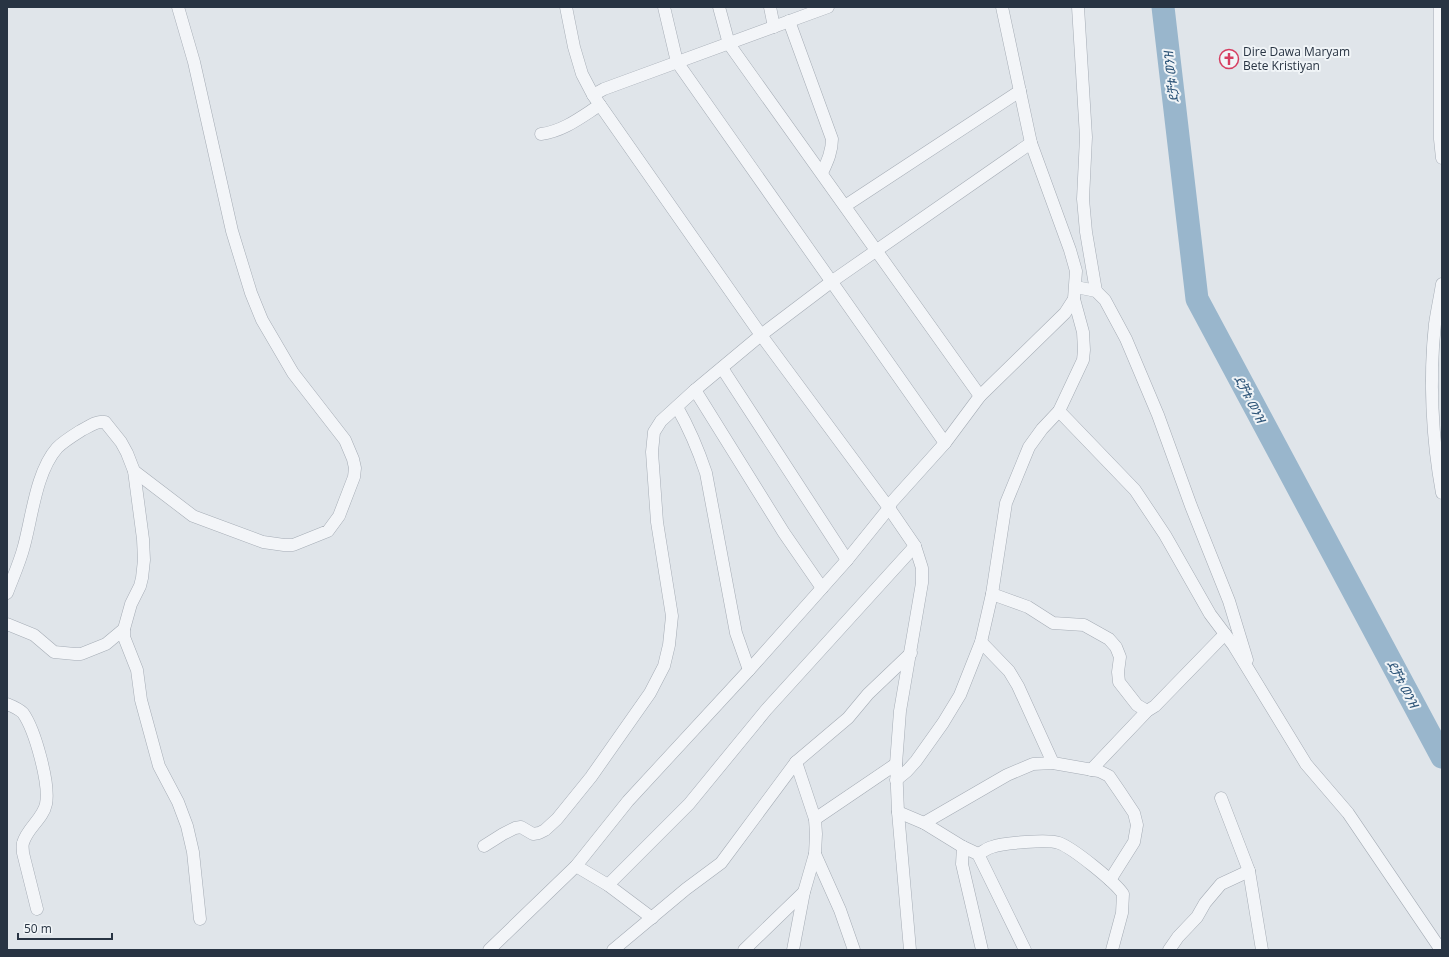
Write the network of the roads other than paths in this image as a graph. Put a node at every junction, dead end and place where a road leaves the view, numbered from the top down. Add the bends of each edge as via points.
1 (178, 7) edge
2 (566, 7) edge
3 (664, 7) edge
4 (720, 7) edge
5 (770, 7) edge
6 (826, 7) edge
7 (1002, 7) edge
8 (1078, 7) edge
9 (1440, 7) edge
10 (790, 21) junction
11 (774, 27) junction
12 (729, 44) junction
13 (677, 62) junction
14 (1020, 91) junction
15 (597, 100) junction
16 (541, 134) dead end
17 (1031, 143) junction
18 (1442, 158) edge
19 (822, 173) junction
20 (845, 206) junction
21 (876, 251) junction
22 (831, 282) junction
23 (1442, 284) edge
24 (1076, 287) junction
25 (1096, 291) junction
26 (1074, 299) junction
27 (761, 335) junction
28 (722, 368) junction
29 (695, 390) junction
30 (980, 396) junction
31 (677, 407) junction
32 (1059, 411) junction
33 (945, 443) junction
34 (134, 471) junction
35 (1442, 493) edge
36 (889, 508) junction
37 (915, 546) junction
38 (847, 560) junction
39 (822, 588) junction
40 (7, 593) edge
41 (992, 594) junction
42 (7, 624) edge
43 (124, 629) junction
44 (1225, 634) junction
45 (113, 640) junction
46 (982, 642) junction
47 (126, 646) junction
48 (911, 653) junction
49 (749, 670) junction
50 (1252, 675) junction
51 (7, 704) edge
52 (1147, 711) junction
53 (796, 762) junction
54 (1053, 762) junction
55 (896, 764) junction
56 (1091, 770) junction
57 (896, 780) junction
58 (1221, 798) dead end
59 (898, 812) junction
60 (815, 819) junction
61 (924, 823) junction
62 (484, 846) dead end
63 (962, 847) junction
64 (815, 854) junction
65 (978, 854) junction
66 (576, 866) junction
67 (1249, 871) junction
68 (1110, 880) junction
69 (608, 885) junction
70 (804, 892) junction
71 (37, 909) dead end
72 (652, 918) junction
73 (200, 919) dead end
74 (489, 950) edge
75 (613, 950) edge
76 (744, 950) edge
77 (793, 950) edge
78 (854, 950) edge
79 (910, 950) edge
80 (982, 950) edge
81 (1025, 950) edge
82 (1112, 950) edge
83 (1169, 950) edge
84 (1262, 950) edge
85 (1441, 950) edge

1 - 34 street via 194,62 232,230 251,293 262,320 292,373 345,440 355,468 339,516 328,531 293,545 264,542 193,516
2 - 15 street via 582,74
3 - 13 street
4 - 12 street
5 - 11 street
6 - 10 street
7 - 14 street
8 - 25 street via 1086,136 1083,199
9 - 18 street
10 - 11 street
10 - 19 street via 832,139 829,158
11 - 12 street
12 - 13 street
12 - 19 street
13 - 15 street via 604,89
13 - 22 street
14 - 17 street
14 - 20 street
15 - 16 street via 569,126 552,133
15 - 27 street
17 - 21 street
17 - 24 street via 1070,250 1076,271
19 - 20 street
20 - 21 street
21 - 22 street
21 - 30 street
22 - 27 street
22 - 33 street
23 - 35 street via 1435,324 1433,371 1436,461
24 - 25 street
24 - 26 street
25 - 50 street via 1105,300 1126,339 1158,415 1229,602
26 - 30 street via 1065,313
26 - 32 street via 1083,332 1083,360
27 - 28 street
27 - 36 street
28 - 29 street
28 - 38 street
29 - 31 street
29 - 39 street via 784,533
30 - 33 street
31 - 49 street via 698,448 706,473 736,634
31 - 62 street via 661,421 652,441 657,522 672,616 664,666 650,693 591,777 546,830 533,834 521,827 515,828
32 - 41 street via 1028,447 1006,504
32 - 44 street via 1135,490 1165,535 1210,614
33 - 36 street
34 - 40 street via 121,442 102,421 86,428 58,447 51,456 40,482 24,547
34 - 43 street via 144,560 140,586 131,604
36 - 37 street
36 - 38 street
37 - 48 street via 922,568 922,582
37 - 69 street via 766,710 689,804
38 - 39 street
39 - 49 street
41 - 46 street
41 - 52 street via 1028,607 1053,623 1084,625 1109,638 1120,657 1119,682 1137,705
42 - 45 street via 34,635 54,652 81,654
43 - 45 street
43 - 47 street
44 - 50 street
44 - 52 street via 1156,706
45 - 47 street
46 - 54 street via 1009,671 1018,686
46 - 57 street via 960,695 943,723 916,761
47 - 73 street via 137,670 141,700 159,766 187,826 193,852
48 - 53 street via 868,694 848,718
48 - 55 street via 900,711
49 - 66 street via 628,801
50 - 85 street via 1306,764 1348,813
51 - 71 street via 22,712 32,731 40,751 47,794 46,805 23,843
52 - 56 street
53 - 60 street
53 - 72 street via 721,863
54 - 56 street
54 - 61 street via 1033,764 1007,775
55 - 57 street
55 - 60 street
56 - 68 street via 1109,776 1134,813 1137,825 1134,842
57 - 59 street
58 - 67 street
59 - 61 street
59 - 79 street
60 - 64 street
61 - 63 street
63 - 65 street
63 - 80 street via 964,871
64 - 70 street
64 - 78 street via 840,910
65 - 68 street via 992,846 1058,843 1071,849
65 - 81 street
66 - 69 street
66 - 74 street
67 - 83 street via 1221,884
67 - 84 street
68 - 82 street via 1120,889 1124,900
69 - 72 street
70 - 76 street
70 - 77 street
72 - 75 street

